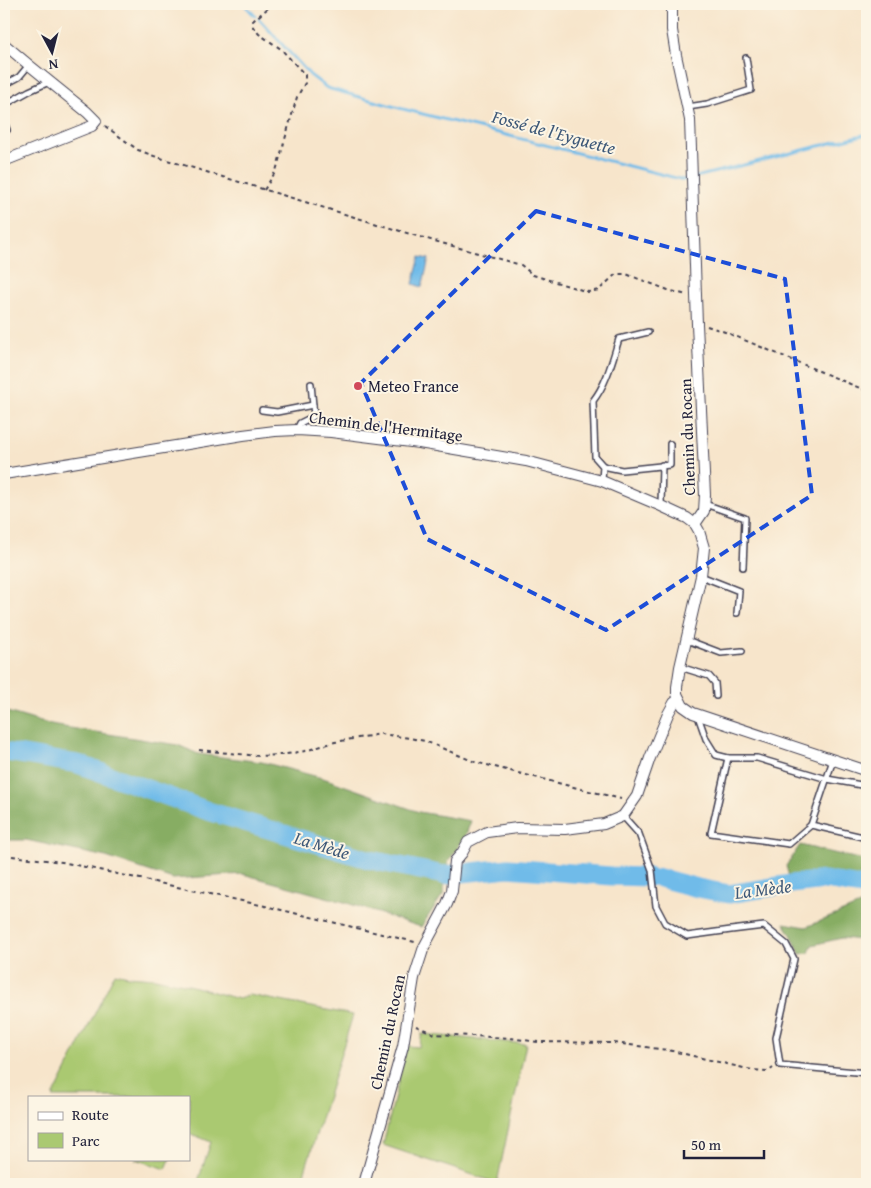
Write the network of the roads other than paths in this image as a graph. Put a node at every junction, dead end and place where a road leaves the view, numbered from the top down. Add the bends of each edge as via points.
1 (672, 4) edge
2 (4, 44) edge
3 (746, 58) dead end
4 (29, 65) junction
5 (50, 82) junction
6 (4, 85) edge
7 (4, 105) edge
8 (688, 107) junction
9 (4, 122) edge
10 (7, 130) dead end
11 (4, 161) edge
12 (648, 332) dead end
13 (311, 384) dead end
14 (313, 405) junction
15 (262, 410) dead end
16 (297, 430) junction
17 (670, 444) dead end
18 (603, 466) junction
19 (662, 466) junction
20 (4, 474) edge
21 (602, 481) junction
22 (704, 504) junction
23 (661, 506) junction
24 (695, 524) junction
25 (743, 567) dead end
26 (702, 576) junction
27 (737, 612) dead end
28 (687, 640) junction
29 (742, 651) dead end
30 (680, 667) junction
31 (716, 696) dead end
32 (679, 699) junction
33 (698, 715) junction
34 (728, 758) junction
35 (833, 759) junction
36 (867, 771) edge
37 (827, 778) junction
38 (867, 786) edge
39 (623, 816) junction
40 (811, 825) junction
41 (867, 838) edge
42 (867, 1073) edge
43 (364, 1184) edge

1 - 8 street, Chemin du Rocan via 672,30
2 - 4 street
3 - 8 lane via 751,90
4 - 5 street
4 - 6 lane via 19,77
5 - 7 lane
5 - 11 street via 96,121 92,126
8 - 22 street, Chemin du Rocan
9 - 10 lane
12 - 18 lane via 619,339 601,391 593,401 595,457
13 - 14 lane
14 - 15 lane via 277,412
14 - 16 lane via 314,416 300,423
16 - 20 street, Chemin de l'Hermitage via 243,435
16 - 21 street, Chemin de l'Hermitage via 419,442 526,461
17 - 19 lane via 670,465
18 - 19 lane via 622,470
18 - 21 lane
19 - 23 lane
21 - 23 street, Chemin de l'Hermitage
22 - 24 street, Chemin du Rocan via 704,511
22 - 25 lane via 745,518
23 - 24 street, Chemin de l'Hermitage
24 - 26 street via 704,548
26 - 27 lane via 739,591
26 - 28 street
28 - 29 lane via 722,653
28 - 30 street
30 - 31 lane via 709,676 715,683
30 - 32 street
32 - 33 street via 687,710
32 - 39 street via 668,714 637,796
33 - 34 lane via 716,755
33 - 35 street
34 - 37 lane via 757,758
34 - 40 lane via 712,833 789,844
35 - 36 street
35 - 37 lane
37 - 38 lane
37 - 40 lane
39 - 42 lane via 639,834 652,870 656,906 665,923 687,936 764,926 786,944 794,958 776,1038 780,1065
39 - 43 street, Chemin du Rocan via 604,824 565,829 517,828 487,832 468,842 455,861 452,891 424,947 414,978 403,1046
40 - 41 lane

